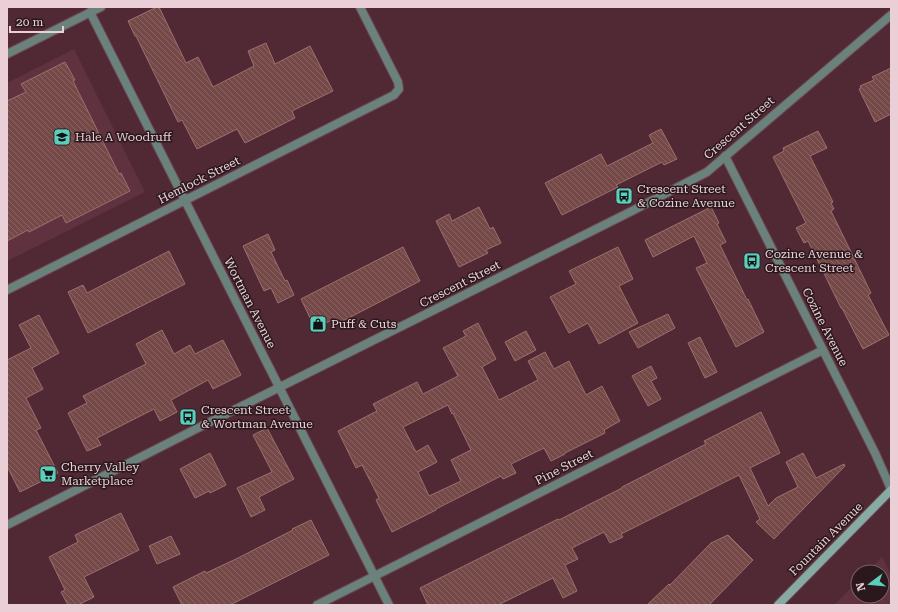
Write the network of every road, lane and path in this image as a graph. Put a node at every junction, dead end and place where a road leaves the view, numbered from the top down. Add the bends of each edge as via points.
1 (101, 7) edge
2 (360, 7) edge
3 (90, 12) junction
4 (891, 15) edge
5 (7, 54) edge
6 (726, 156) junction
7 (185, 200) junction
8 (7, 290) edge
9 (823, 350) junction
10 (279, 388) junction
11 (891, 489) edge
12 (7, 525) edge
13 (375, 576) junction
14 (317, 605) edge
15 (390, 605) edge
16 (778, 605) edge

1 - 3 street
2 - 7 street, Hemlock Street via 398,82 399,89 394,94
3 - 5 street
3 - 7 street, Wortman Avenue
4 - 6 street, Crescent Street
6 - 9 street, Cozine Avenue
6 - 10 street, Crescent Street via 707,172 630,212
7 - 8 street, Hemlock Street
7 - 10 street, Wortman Avenue
9 - 11 street, Cozine Avenue
9 - 13 street, Pine Street
10 - 12 street, Crescent Street
10 - 13 street, Wortman Avenue
11 - 16 main road, Fountain Avenue
13 - 14 street, Pine Street
13 - 15 street, Wortman Avenue

